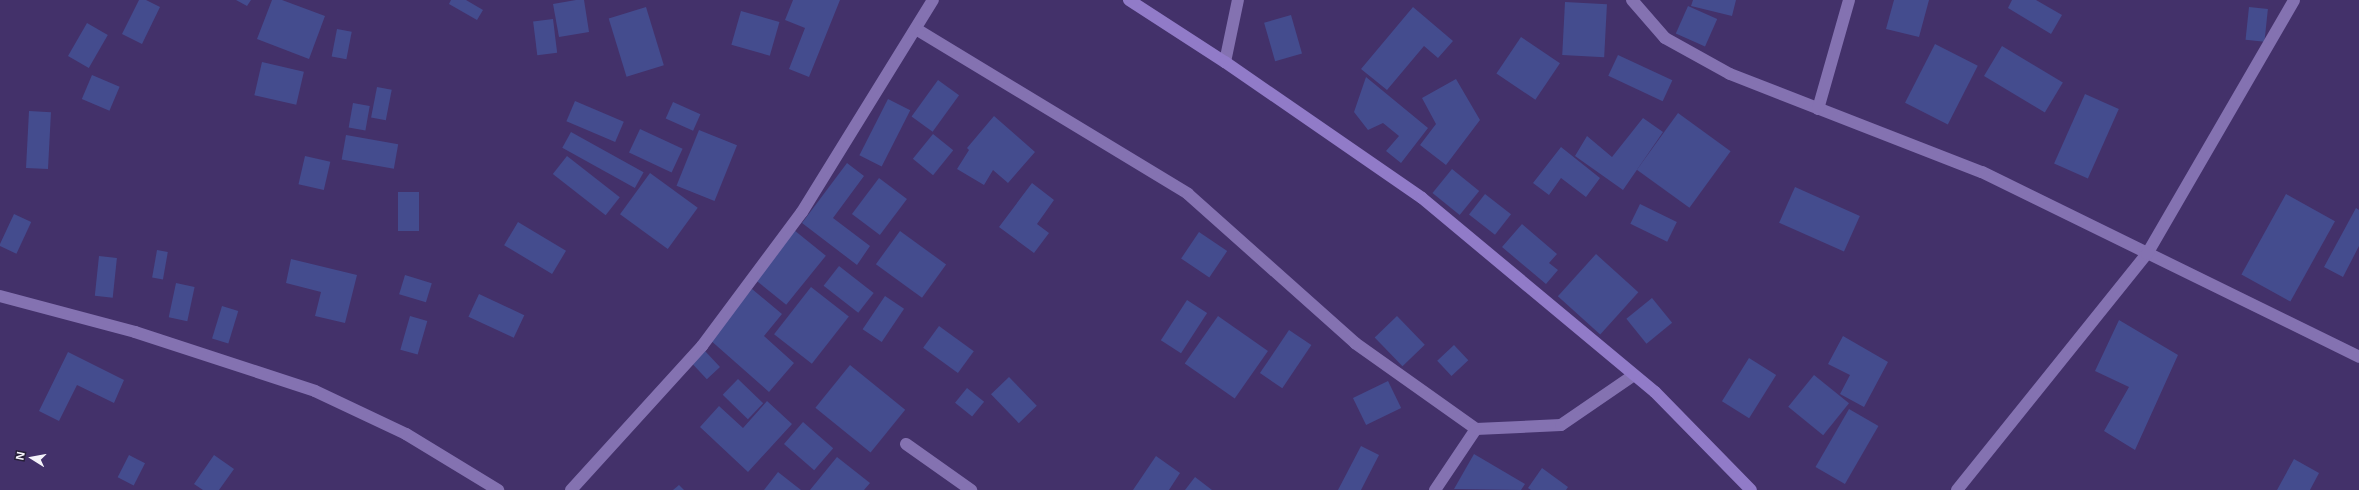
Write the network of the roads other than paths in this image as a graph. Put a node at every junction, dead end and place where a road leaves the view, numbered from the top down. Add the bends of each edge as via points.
1 (933, 0) edge
2 (1129, 0) edge
3 (1238, 0) edge
4 (1632, 0) edge
5 (1849, 0) edge
6 (2294, 0) edge
7 (916, 29) junction
8 (1225, 62) junction
9 (1818, 109) junction
10 (2147, 254) junction
11 (0, 296) edge
12 (2359, 357) edge
13 (1634, 375) junction
14 (1476, 429) junction
15 (906, 444) dead end
16 (498, 490) edge
17 (571, 490) edge
18 (971, 490) edge
19 (1435, 490) edge
20 (1751, 490) edge
21 (1957, 490) edge

1 - 7 street
2 - 8 main road
3 - 8 street
4 - 9 street via 1665,38 1730,74
5 - 9 street
6 - 10 street
7 - 14 street via 1188,194 1355,343
7 - 17 street via 802,212 702,346
8 - 13 main road via 1422,198
9 - 10 street via 1982,172
10 - 12 street
10 - 21 street
11 - 16 street via 135,332 315,391 406,434
13 - 14 street via 1561,425
13 - 20 main road via 1656,392
14 - 19 street
15 - 18 street

